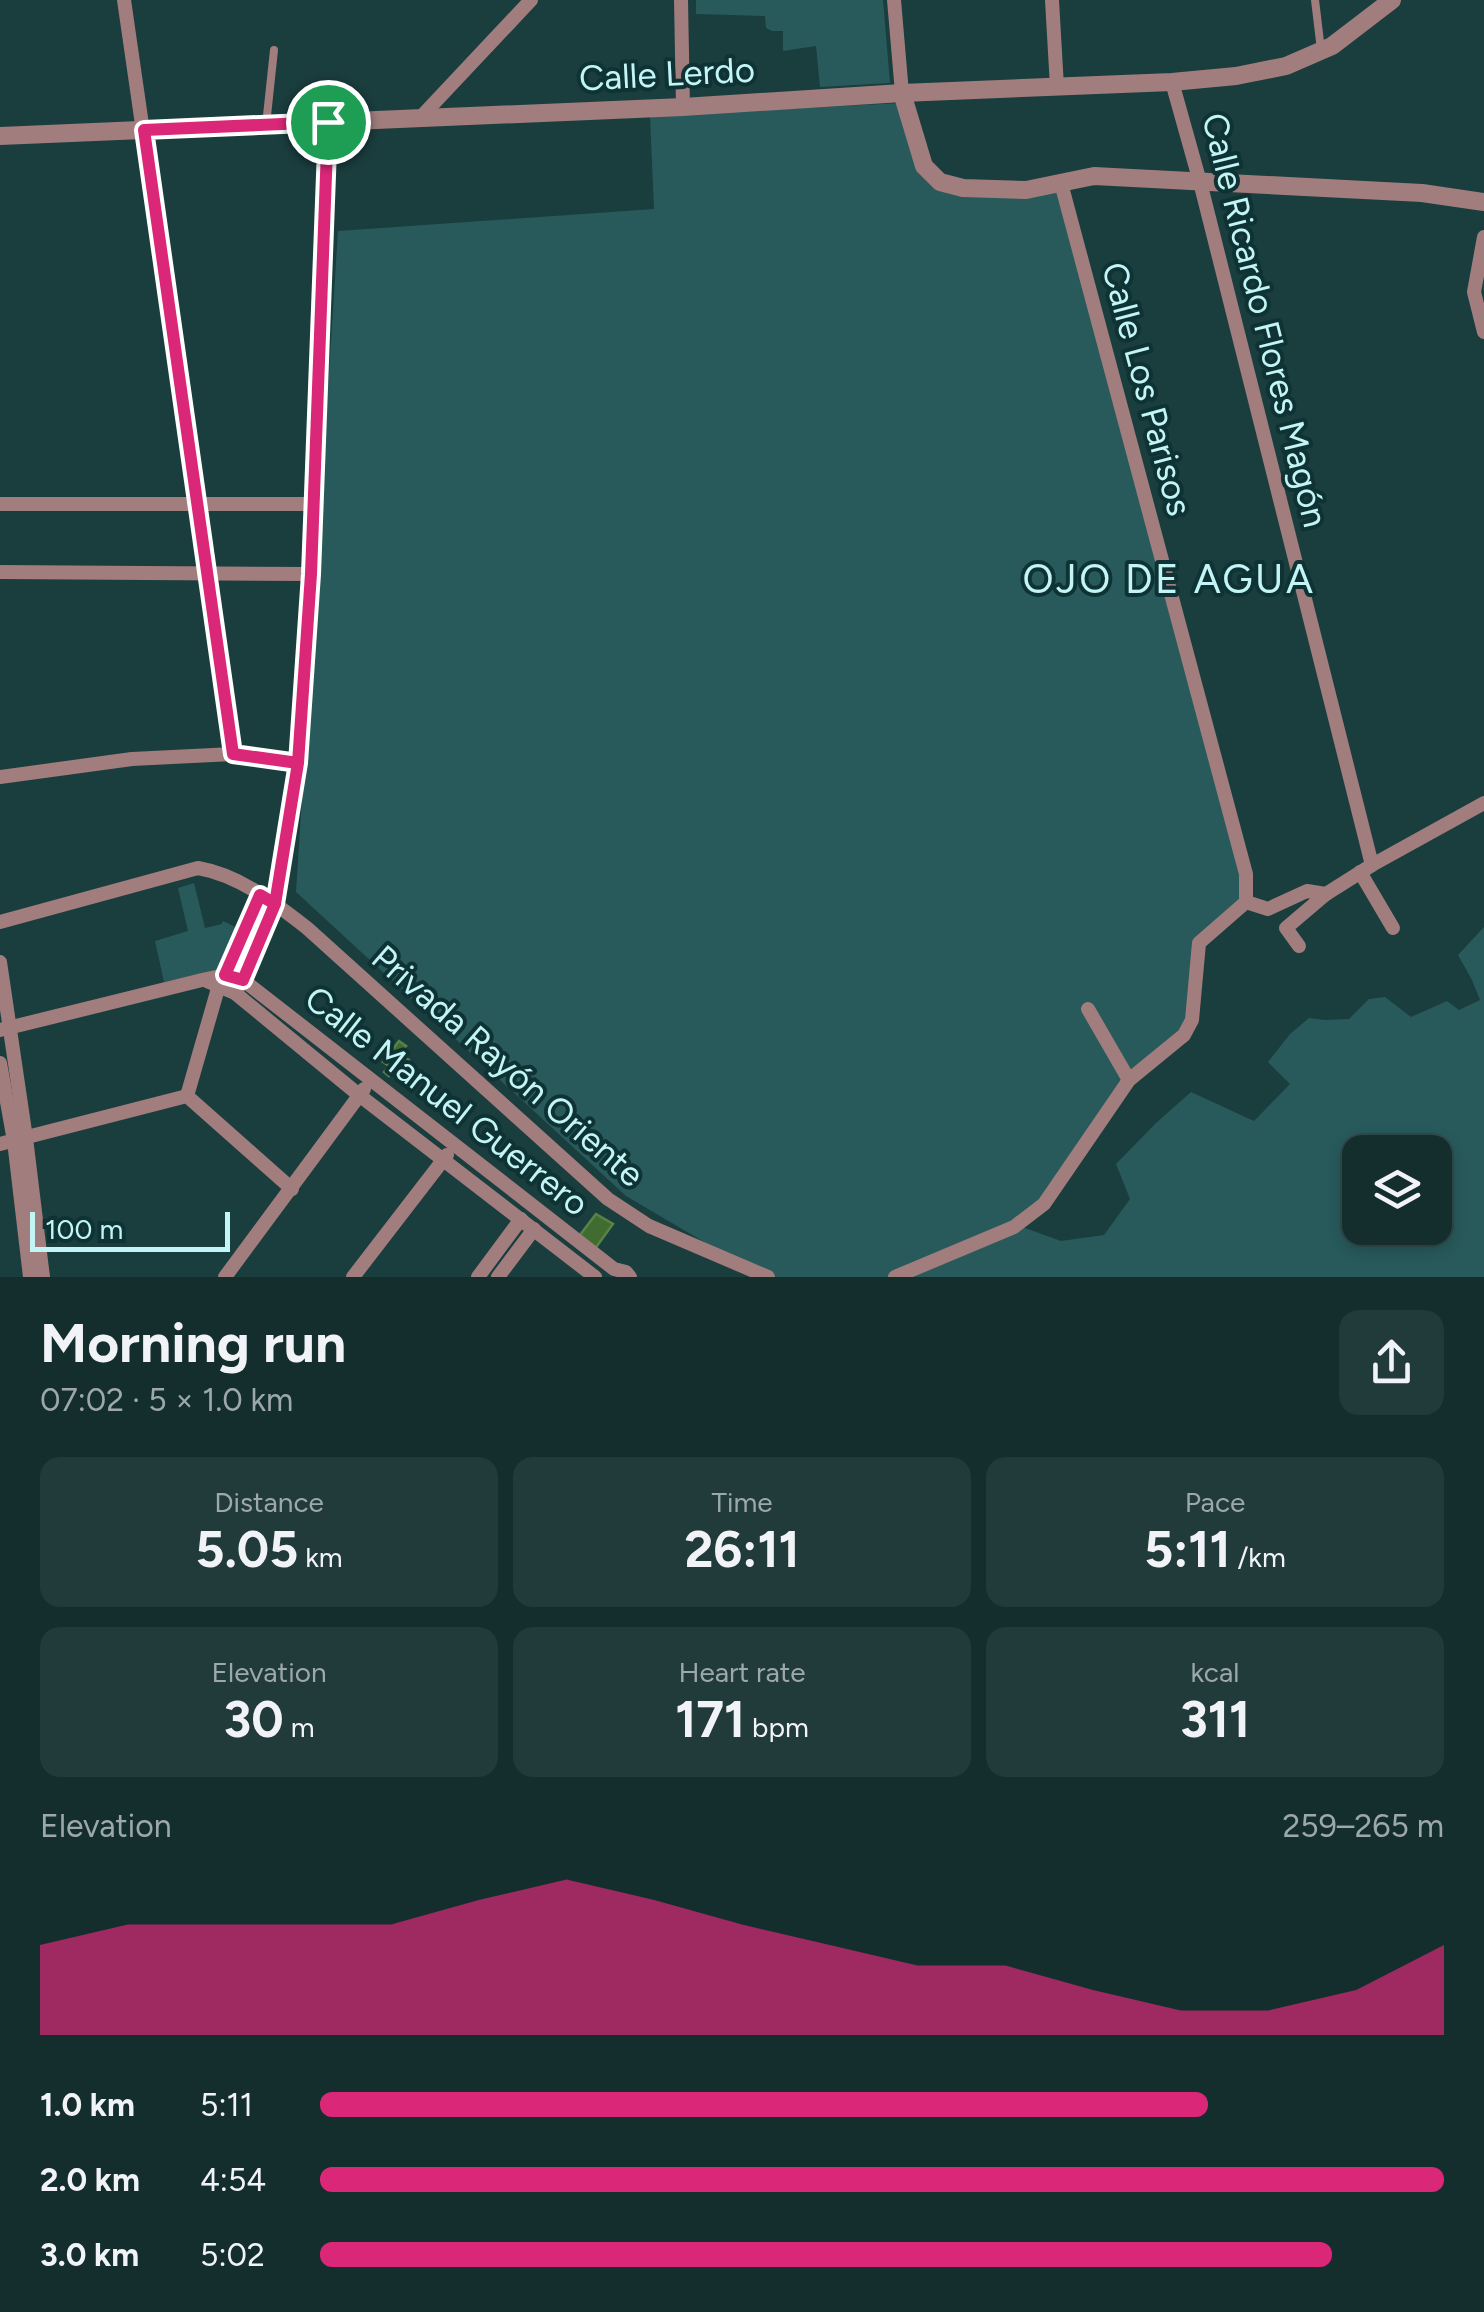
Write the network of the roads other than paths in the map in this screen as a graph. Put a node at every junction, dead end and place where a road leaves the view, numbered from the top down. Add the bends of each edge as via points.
1 (124, 0) edge
2 (530, 0) edge
3 (682, 0) edge
4 (894, 0) edge
5 (1052, 0) edge
6 (1315, 0) edge
7 (1392, 0) edge
8 (1327, 48) junction
9 (274, 50) dead end
10 (1172, 82) junction
11 (1057, 87) junction
12 (902, 93) junction
13 (683, 107) junction
14 (420, 118) junction
15 (328, 122) junction
16 (266, 125) junction
17 (144, 130) junction
18 (0, 136) edge
19 (1200, 182) junction
20 (1061, 183) junction
21 (1484, 202) edge
22 (1484, 237) edge
23 (1484, 332) edge
24 (0, 504) edge
25 (312, 504) junction
26 (198, 505) junction
27 (0, 572) edge
28 (208, 574) junction
29 (311, 574) junction
30 (233, 754) junction
31 (298, 763) junction
32 (0, 777) edge
33 (1484, 804) edge
34 (1366, 868) junction
35 (1326, 894) junction
36 (260, 895) junction
37 (1246, 902) junction
38 (275, 904) junction
39 (0, 922) edge
40 (1393, 928) dead end
41 (1299, 946) dead end
42 (0, 962) edge
43 (222, 980) junction
44 (239, 987) junction
45 (1088, 1009) dead end
46 (5, 1030) edge
47 (0, 1063) edge
48 (371, 1080) junction
49 (1129, 1080) junction
50 (359, 1095) junction
51 (186, 1096) junction
52 (13, 1141) edge
53 (457, 1146) junction
54 (442, 1160) junction
55 (292, 1189) junction
56 (521, 1219) junction
57 (534, 1229) junction
58 (609, 1273) edge
59 (30, 1277) edge
60 (43, 1277) edge
61 (225, 1277) edge
62 (353, 1277) edge
63 (478, 1277) edge
64 (498, 1277) edge
65 (595, 1277) edge
66 (630, 1277) edge
67 (768, 1277) edge
68 (895, 1277) edge

1 - 17 street
2 - 14 street
3 - 13 street
4 - 12 street
5 - 11 street
6 - 8 lane
7 - 8 street, Calle Lerdo
8 - 10 street, Calle Lerdo via 1286,66
9 - 16 lane
10 - 11 street, Calle Lerdo
10 - 19 street, Calle Ricardo Flores Magón
11 - 12 street, Calle Lerdo
12 - 13 street, Calle Lerdo
12 - 20 street via 924,166 940,182 1026,190
13 - 14 street, Calle Lerdo
14 - 15 street, Calle Lerdo
15 - 16 street, Calle Lerdo
15 - 25 street
16 - 17 street, Calle Lerdo
17 - 18 street, Calle Lerdo
17 - 26 street
19 - 20 street via 1094,176
19 - 21 street
19 - 34 street, Calle Ricardo Flores Magón
20 - 37 street, Calle Los Parisos via 1246,874
22 - 23 street via 1474,292
24 - 26 street
25 - 26 street
25 - 29 street
26 - 28 street
27 - 28 street
28 - 29 street
28 - 30 street
29 - 31 street
30 - 31 street
30 - 32 street
31 - 38 street
33 - 34 street
34 - 35 street
34 - 40 street, Calle Ricardo Flores Magón
35 - 37 street via 1308,891 1268,910
35 - 41 street via 1286,928
36 - 38 street, Privada Rayón Oriente
36 - 39 street, Privada Rayón Oriente via 198,868
36 - 43 street
37 - 49 street via 1199,943 1192,1020 1184,1035
38 - 44 street
38 - 67 street, Privada Rayón Oriente via 608,1199 648,1226
42 - 46 street
43 - 44 street, Calle Manuel Guerrero
43 - 46 street
43 - 51 street
44 - 48 street, Calle Manuel Guerrero
44 - 50 street, Calle Manuel Guerrero
45 - 49 street
46 - 52 street
47 - 52 street
48 - 50 street
48 - 53 street, Calle Manuel Guerrero
49 - 68 street via 1044,1204 1014,1227
50 - 54 street, Calle Manuel Guerrero
50 - 55 street
51 - 52 street
51 - 55 street
52 - 59 street
52 - 60 street
53 - 54 street
53 - 58 street, Calle Manuel Guerrero
54 - 56 street, Calle Manuel Guerrero
54 - 62 street
55 - 61 street
56 - 57 street, Calle Manuel Guerrero
56 - 63 street
57 - 64 street
57 - 65 street, Calle Manuel Guerrero
58 - 66 street, Calle Manuel Guerrero via 620,1269

